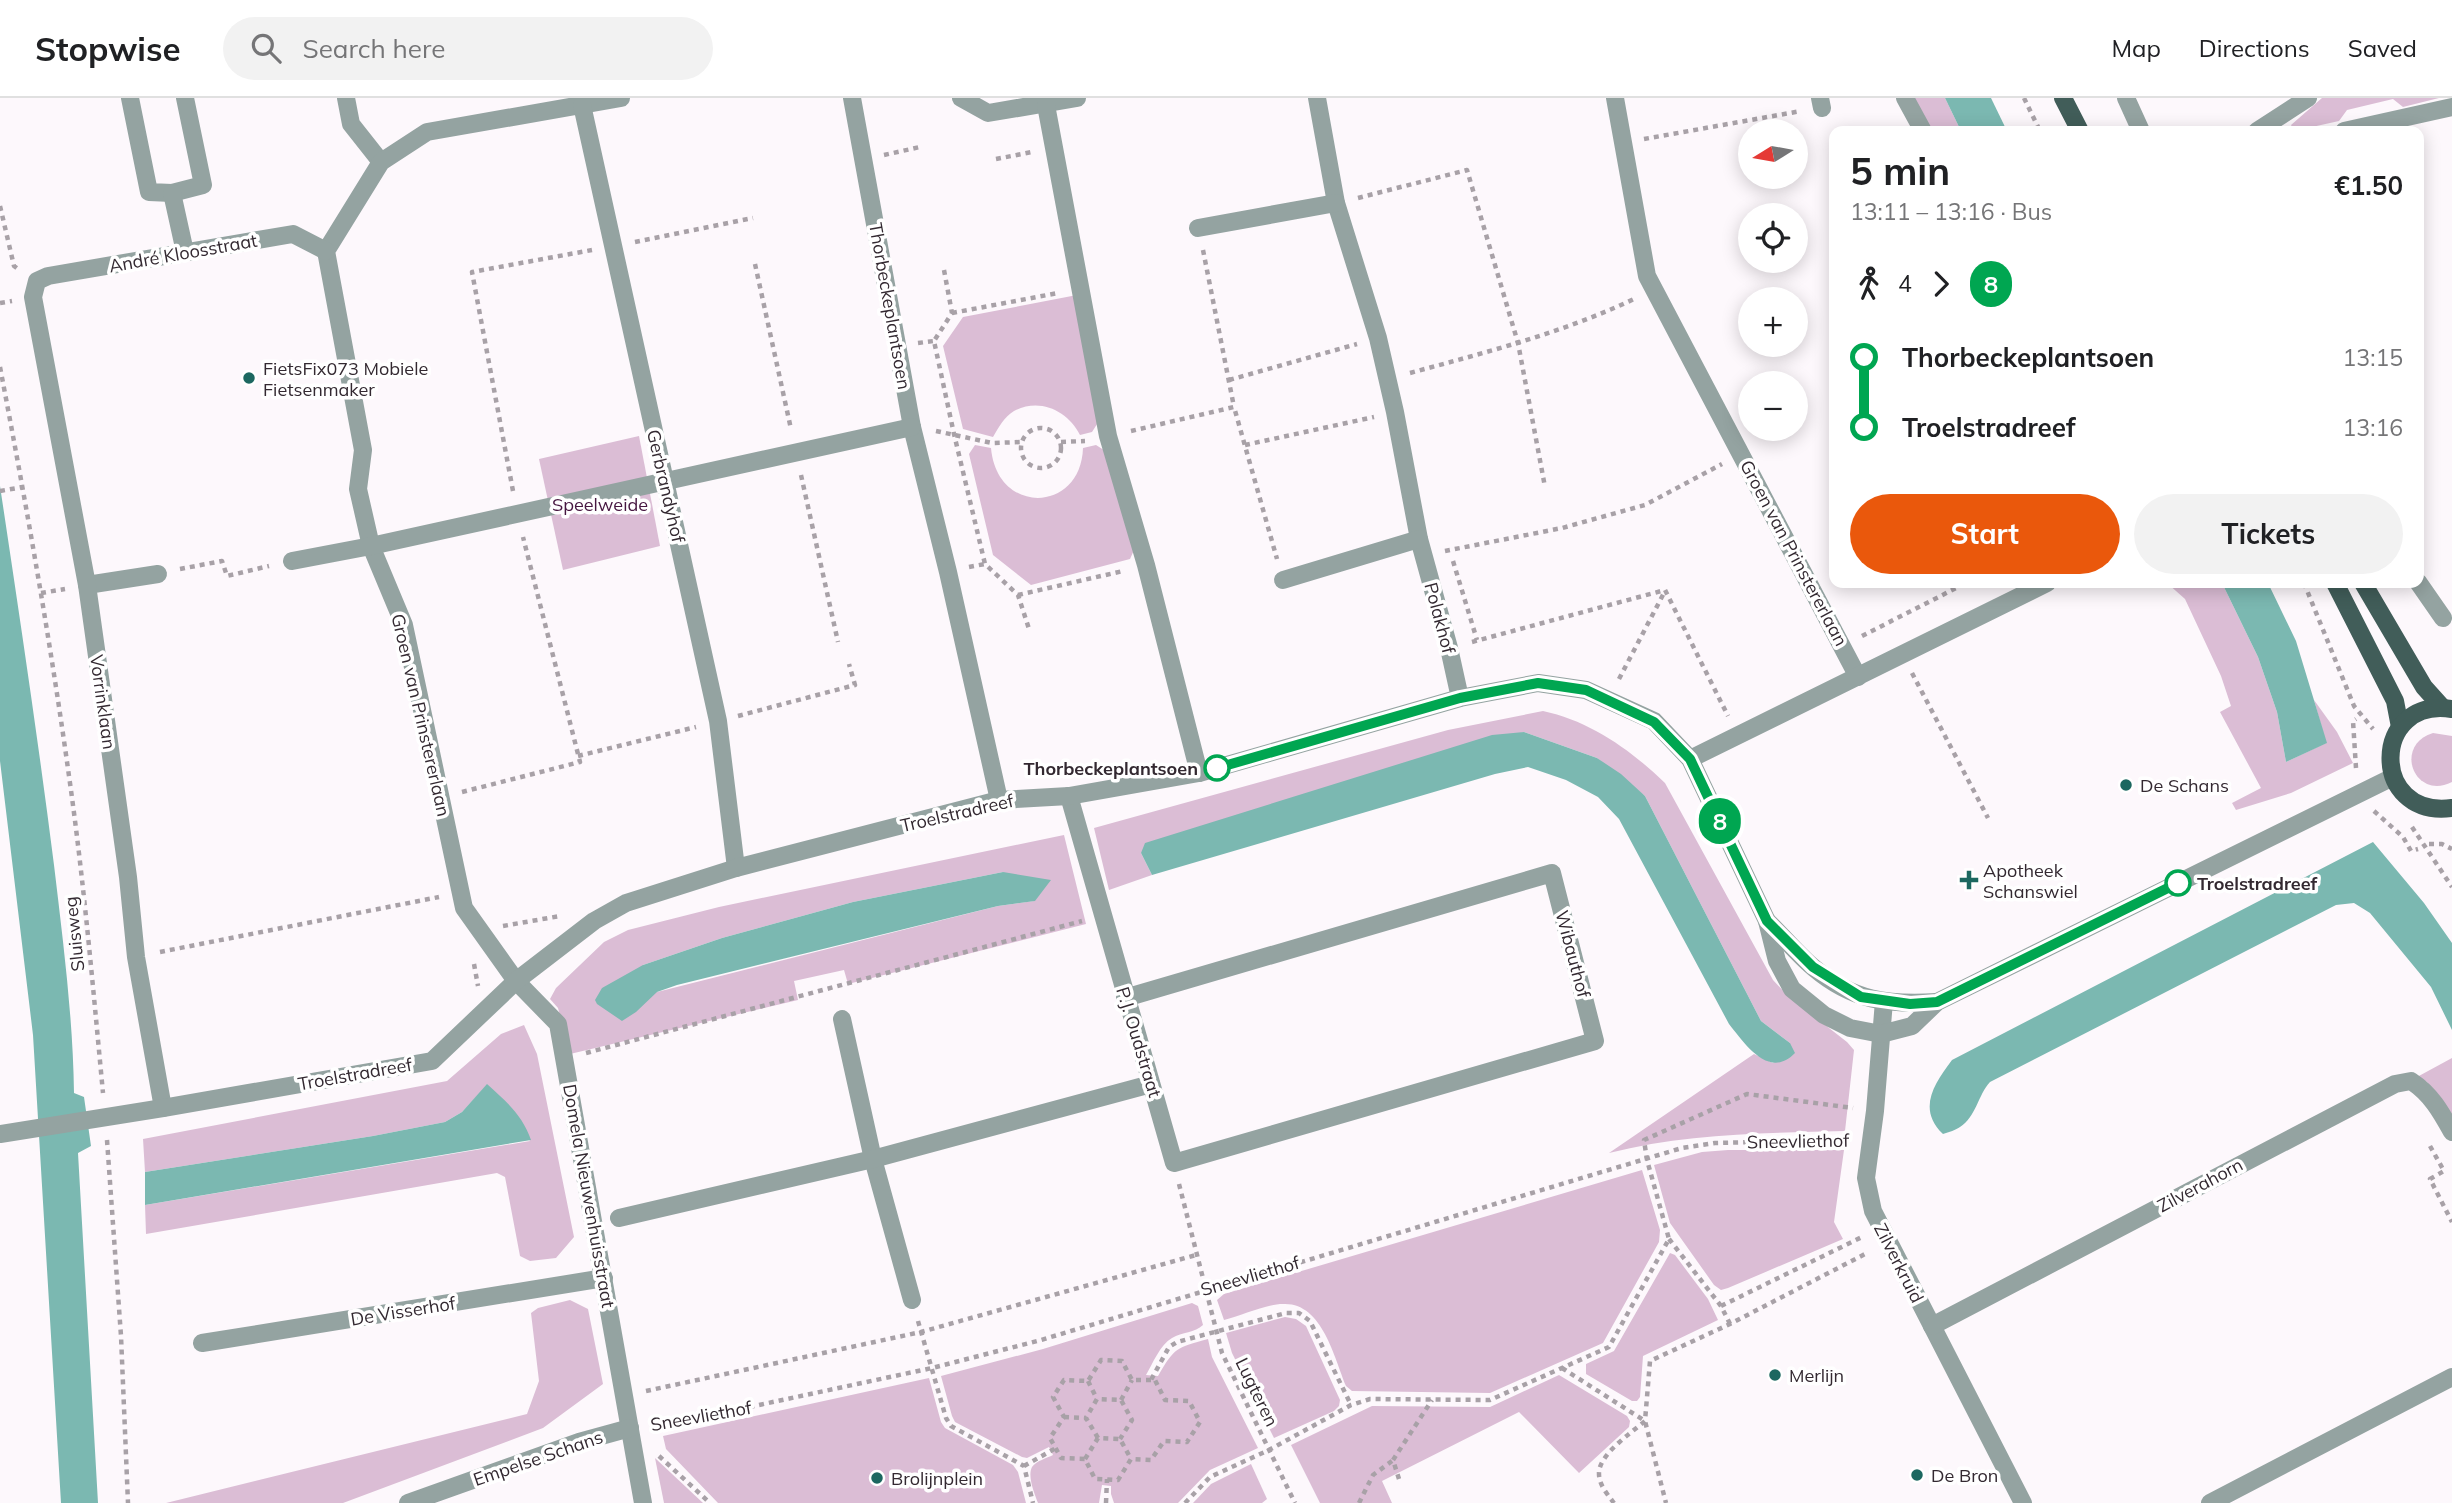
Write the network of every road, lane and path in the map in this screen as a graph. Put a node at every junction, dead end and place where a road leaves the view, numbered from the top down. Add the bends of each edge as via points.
1 (130, 98) edge
2 (185, 98) edge
3 (346, 98) edge
4 (621, 98) edge
5 (852, 98) edge
6 (961, 98) edge
7 (1077, 98) edge
8 (1317, 98) edge
9 (1615, 98) edge
10 (1905, 98) edge
11 (2024, 98) edge
12 (2063, 98) edge
13 (2126, 98) edge
14 (2308, 98) edge
15 (1821, 103) edge
16 (582, 105) junction
17 (1046, 105) junction
18 (2452, 107) edge
19 (1920, 126) edge
20 (2038, 126) edge
21 (2077, 126) edge
22 (2139, 126) edge
23 (2277, 126) edge
24 (2366, 126) edge
25 (1623, 143) junction
26 (920, 147) dead end
27 (863, 159) junction
28 (381, 162) junction
29 (172, 192) junction
30 (1336, 203) junction
31 (0, 206) edge
32 (753, 218) dead end
33 (1198, 228) joint
34 (612, 247) junction
35 (326, 251) junction
36 (185, 253) junction
37 (944, 270) dead end
38 (1081, 288) junction
39 (35, 289) junction
40 (1654, 290) junction
41 (952, 313) junction
42 (1378, 338) junction
43 (1518, 344) junction
44 (0, 367) edge
45 (1387, 379) junction
46 (1228, 380) junction
47 (1234, 407) junction
48 (1395, 412) junction
49 (912, 427) junction
50 (954, 434) junction
51 (1108, 436) junction
52 (1021, 442) junction
53 (1061, 442) junction
54 (1245, 445) junction
55 (1741, 454) junction
56 (665, 481) junction
57 (23, 487) junction
58 (1545, 487) dead end
59 (0, 491) edge
60 (517, 514) junction
61 (371, 546) junction
62 (1421, 547) junction
63 (1450, 550) junction
64 (292, 561) joint
65 (1146, 565) junction
66 (158, 573) joint
67 (1283, 580) joint
68 (87, 585) junction
69 (1956, 588) edge
70 (2037, 588) edge
71 (2306, 588) edge
72 (2338, 588) edge
73 (2366, 588) edge
74 (2422, 588) edge
75 (1665, 590) junction
76 (1018, 595) junction
77 (2443, 618) dead end
78 (1030, 632) dead end
79 (1477, 640) junction
80 (1843, 646) junction
81 (1449, 648) junction
82 (1902, 654) junction
83 (1858, 677) junction
84 (1460, 698) junction
85 (1609, 701) junction
86 (2447, 708) edge
87 (2356, 719) dead end
88 (2400, 727) junction
89 (2373, 729) dead end
90 (1737, 736) junction
91 (1690, 759) junction
92 (1199, 774) junction
93 (2358, 775) dead end
94 (2393, 777) junction
95 (1069, 796) junction
96 (440, 798) junction
97 (999, 800) junction
98 (2371, 807) dead end
99 (2448, 813) edge
100 (1988, 818) dead end
101 (2412, 826) dead end
102 (2429, 844) dead end
103 (2418, 849) dead end
104 (2452, 849) edge
105 (736, 868) junction
106 (2452, 887) edge
107 (461, 893) junction
108 (573, 913) dead end
109 (1102, 916) junction
110 (1767, 921) junction
111 (481, 930) junction
112 (136, 957) junction
113 (516, 981) junction
114 (1125, 998) junction
115 (1884, 1001) junction
116 (1937, 1002) junction
117 (842, 1019) dead end
118 (1881, 1034) junction
119 (565, 1058) junction
120 (1152, 1084) junction
121 (163, 1108) junction
122 (1875, 1111) junction
123 (99, 1118) junction
124 (2452, 1132) edge
125 (4, 1133) edge
126 (2426, 1138) dead end
127 (1871, 1140) junction
128 (873, 1159) junction
129 (1647, 1160) junction
130 (1174, 1163) junction
131 (2452, 1167) edge
132 (2444, 1171) junction
133 (620, 1218) dead end
134 (2452, 1222) edge
135 (1885, 1235) junction
136 (1668, 1239) junction
137 (1196, 1255) junction
138 (604, 1278) junction
139 (1205, 1289) junction
140 (912, 1300) dead end
141 (1721, 1306) junction
142 (1730, 1324) junction
143 (1932, 1326) junction
144 (1216, 1330) junction
145 (202, 1343) dead end
146 (925, 1344) dead end
147 (933, 1368) junction
148 (1562, 1368) junction
149 (2452, 1377) edge
150 (1132, 1380) junction
151 (1151, 1380) junction
152 (1088, 1381) junction
153 (624, 1395) junction
154 (1097, 1399) junction
155 (1432, 1399) junction
156 (1121, 1400) junction
157 (1352, 1405) junction
158 (1064, 1417) junction
159 (1086, 1418) junction
160 (1645, 1421) junction
161 (630, 1428) junction
162 (1098, 1438) junction
163 (1120, 1439) junction
164 (1056, 1448) junction
165 (1269, 1450) junction
166 (1085, 1459) junction
167 (1130, 1459) junction
168 (1393, 1460) junction
169 (1024, 1465) junction
170 (1107, 1479) junction
171 (1399, 1479) dead end
172 (128, 1503) edge
173 (408, 1503) edge
174 (643, 1503) edge
175 (709, 1503) edge
176 (1033, 1503) edge
177 (1106, 1503) edge
178 (1185, 1503) edge
179 (1295, 1503) edge
180 (1359, 1503) edge
181 (1614, 1503) edge
182 (1666, 1503) edge
183 (2023, 1503) edge
184 (2210, 1503) edge

1 - 29 street via 149,192
2 - 29 street via 203,185
3 - 28 street via 351,124
4 - 16 street
5 - 27 street, Thorbeckeplantsoen
6 - 17 street via 988,113
7 - 17 street
8 - 30 street, Polakhof
9 - 25 street, Groen van Prinstererlaan
10 - 19 street
11 - 20 path
12 - 21 main road
13 - 22 street
14 - 23 street
15 - 25 path
16 - 28 street via 427,131
16 - 34 street, Gerbrandyhof
17 - 38 street
18 - 24 street
25 - 40 street, Groen van Prinstererlaan via 1647,276
26 - 27 path
27 - 49 street, Thorbeckeplantsoen
28 - 35 street
29 - 36 street
30 - 33 street
30 - 42 street, Polakhof
30 - 43 path via 1467,170
31 - 39 path via 14,265
32 - 34 path
33 - 46 path
34 - 56 street, Gerbrandyhof
34 - 60 path via 472,272
35 - 36 street, André Kloosstraat via 293,234
35 - 61 street, Groen van Prinstererlaan via 363,450 358,489
36 - 39 street, André Kloosstraat via 48,276
37 - 41 path
38 - 41 path
38 - 51 street
39 - 68 street, Vorrinklaan
40 - 43 path via 1592,319
40 - 55 street, Groen van Prinstererlaan
41 - 50 path via 934,341
42 - 45 street, Polakhof
42 - 46 path
43 - 45 path
43 - 58 path
44 - 57 path, Sluisweg
45 - 48 street, Polakhof
46 - 47 path
47 - 51 path
47 - 54 path
48 - 54 path
48 - 62 street, Polakhof
49 - 50 path
49 - 56 street
49 - 97 street, Thorbeckeplantsoen
50 - 52 path via 992,443
50 - 76 path via 985,564
51 - 53 path
51 - 65 street
52 - 53 path via 1030,431 1043,427
52 - 53 path via 1027,462 1042,468 1057,461
54 - 67 path
55 - 63 path via 1646,505 1562,528
55 - 80 street, Groen van Prinstererlaan
56 - 60 street
56 - 105 street, Gerbrandyhof via 718,721
57 - 59 path
57 - 123 path, Sluisweg via 69,778 96,1009
60 - 61 street
60 - 96 path via 580,762
61 - 64 street
61 - 96 street, Groen van Prinstererlaan via 404,625
62 - 63 path
62 - 67 street
62 - 81 street, Polakhof
63 - 79 path
64 - 66 path via 227,576 222,561
65 - 76 path
65 - 92 street
66 - 68 street
68 - 112 street, Vorrinklaan
69 - 80 path
70 - 82 street
71 - 89 path via 2354,706
72 - 88 main road via 2395,701
73 - 86 main road via 2424,687
74 - 77 street
75 - 79 path
75 - 85 path
75 - 90 path
76 - 78 path
79 - 81 path
80 - 83 street, Groen van Prinstererlaan
81 - 84 street, Polakhof
82 - 83 street
82 - 100 path
83 - 90 street
84 - 85 street, Troelstradreef via 1538,683 1586,690
84 - 92 street, Troelstradreef
85 - 91 street, Troelstradreef via 1654,722
86 - 88 main road via 2427,709
87 - 93 path
88 - 94 main road via 2390,752
90 - 91 street
91 - 110 street, Troelstradreef
92 - 95 street, Troelstradreef
94 - 99 main road via 2412,800
94 - 116 street, Troelstradreef
95 - 97 street, Troelstradreef
95 - 109 street, P.J. Oudstraat
96 - 107 street, Groen van Prinstererlaan
97 - 105 street, Troelstradreef
98 - 103 path via 2411,851
101 - 106 path
102 - 104 path
105 - 113 street, Troelstradreef via 626,903 594,921
107 - 111 street, Groen van Prinstererlaan via 464,908
107 - 112 path
108 - 111 path
109 - 114 street, P.J. Oudstraat
109 - 119 path
110 - 115 street, Troelstradreef via 1813,967 1840,986 1861,997
110 - 118 street, Troelstradreef via 1777,961 1792,989 1824,1016 1850,1028
111 - 113 street, Groen van Prinstererlaan
112 - 121 street, Vorrinklaan
113 - 119 street, Domela Nieuwenhuisstraat via 558,1024
113 - 121 street, Troelstradreef via 432,1060
114 - 120 street, P.J. Oudstraat
114 - 130 street, Wibauthof via 1552,873 1595,1041
115 - 116 street, Troelstradreef
115 - 118 street, Zilverkruid
116 - 118 street, Troelstradreef via 1912,1026
117 - 128 street
118 - 122 street, Zilverkruid
119 - 138 street, Domela Nieuwenhuisstraat
120 - 128 street
120 - 130 street, P.J. Oudstraat
121 - 123 street, Troelstradreef
122 - 127 street, Zilverkruid
122 - 129 path via 1746,1094 1644,1140
123 - 125 street, Troelstradreef
123 - 172 path, Sluisweg via 121,1336
124 - 143 street, Zilverahorn via 2423,1088 2412,1082 2395,1084
126 - 132 path
127 - 129 path, Sneevliethof via 1715,1143
127 - 135 street, Zilverkruid via 1866,1178 1873,1211
128 - 133 street
128 - 140 street
129 - 136 path
129 - 139 path, Sneevliethof
130 - 137 path
131 - 132 path
132 - 134 path via 2430,1179
135 - 141 path
135 - 142 path
135 - 143 street, Zilverkruid
136 - 141 path
136 - 148 path via 1609,1347
137 - 139 path
137 - 153 path, Sneevliethof via 921,1332
138 - 145 street, De Visserhof
138 - 153 street, Domela Nieuwenhuisstraat
139 - 144 path, Lugteren
139 - 147 path, Sneevliethof
141 - 142 path
142 - 160 path via 1650,1361
143 - 183 street, Zilverkruid
144 - 151 path via 1169,1347
144 - 157 path via 1298,1313 1310,1321
144 - 165 path, Lugteren via 1222,1353
146 - 147 path
147 - 161 path, Sneevliethof via 684,1422
147 - 169 path via 951,1426
148 - 155 path via 1490,1400
148 - 160 path
149 - 184 street
150 - 151 path
150 - 152 path via 1122,1361 1101,1360
150 - 156 path
151 - 167 path via 1165,1400 1189,1401 1200,1422 1188,1442 1164,1441 1151,1460
152 - 154 path
152 - 158 path via 1064,1380 1053,1397
153 - 161 street, Domela Nieuwenhuisstraat
154 - 156 path
154 - 159 path
155 - 157 path via 1370,1399
155 - 168 path
156 - 163 path via 1132,1420
157 - 165 path
158 - 159 path
158 - 164 path via 1050,1438
159 - 162 path
160 - 181 path via 1604,1458 1599,1473 1602,1487
160 - 182 path
161 - 173 street, Empelse Schans
161 - 174 street, Domela Nieuwenhuisstraat
161 - 175 path
162 - 163 path
162 - 166 path
163 - 167 path
164 - 166 path via 1061,1458
164 - 169 path
165 - 178 path via 1210,1477
165 - 179 path, Lugteren
166 - 170 path via 1095,1479
167 - 170 path via 1118,1480
168 - 171 path
168 - 180 path via 1373,1475
169 - 176 path
170 - 177 path

